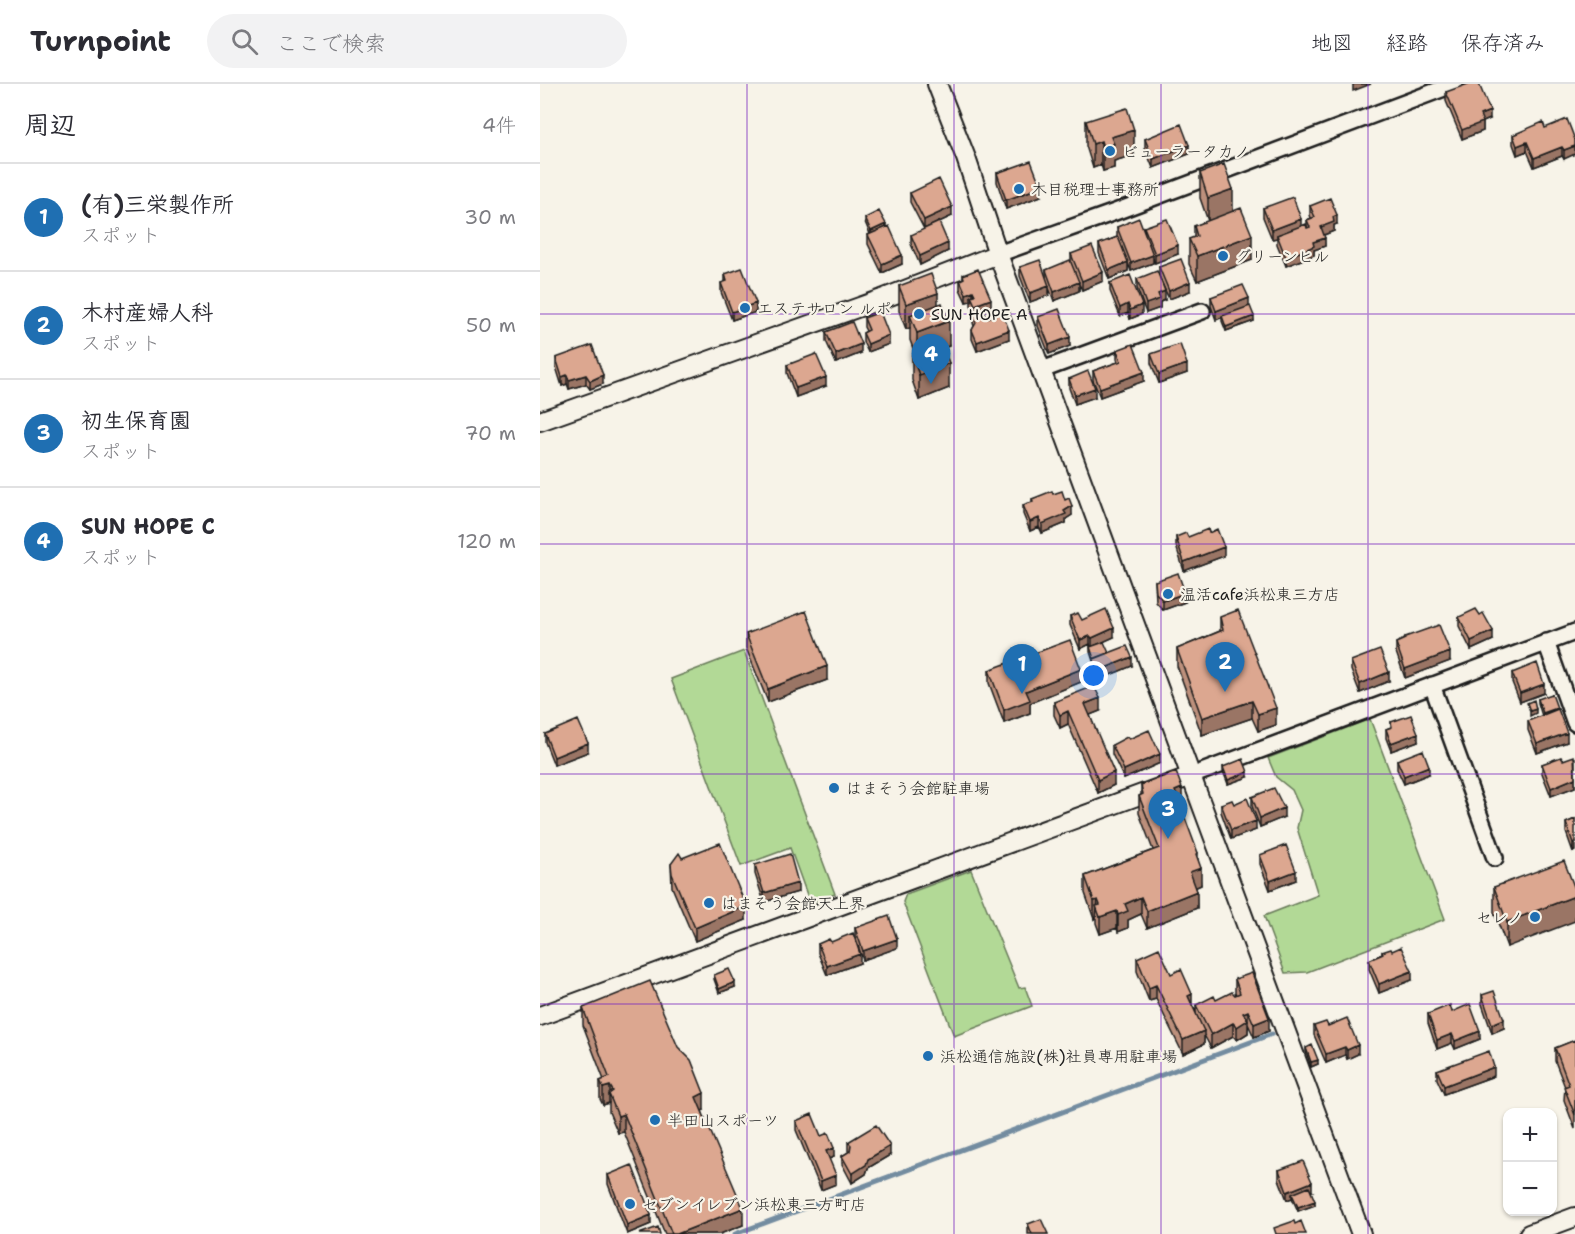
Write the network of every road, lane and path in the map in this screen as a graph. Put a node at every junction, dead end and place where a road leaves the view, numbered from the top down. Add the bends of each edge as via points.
1 (937, 84) edge
2 (1455, 84) edge
3 (998, 254) junction
4 (1202, 311) dead end
5 (1042, 370) junction
6 (540, 421) edge
7 (1575, 632) edge
8 (1546, 642) junction
9 (1432, 685) junction
10 (1575, 723) edge
11 (1191, 776) junction
12 (1495, 858) dead end
13 (540, 1016) edge
14 (1575, 1217) edge
15 (1362, 1234) edge
16 (1529, 1234) edge

1 - 3 street
2 - 3 street
3 - 5 street
3 - 6 street
4 - 5 street
5 - 11 street
7 - 8 street
8 - 9 street
8 - 10 street
9 - 11 street
9 - 12 street
11 - 13 street
11 - 15 street
14 - 16 street

